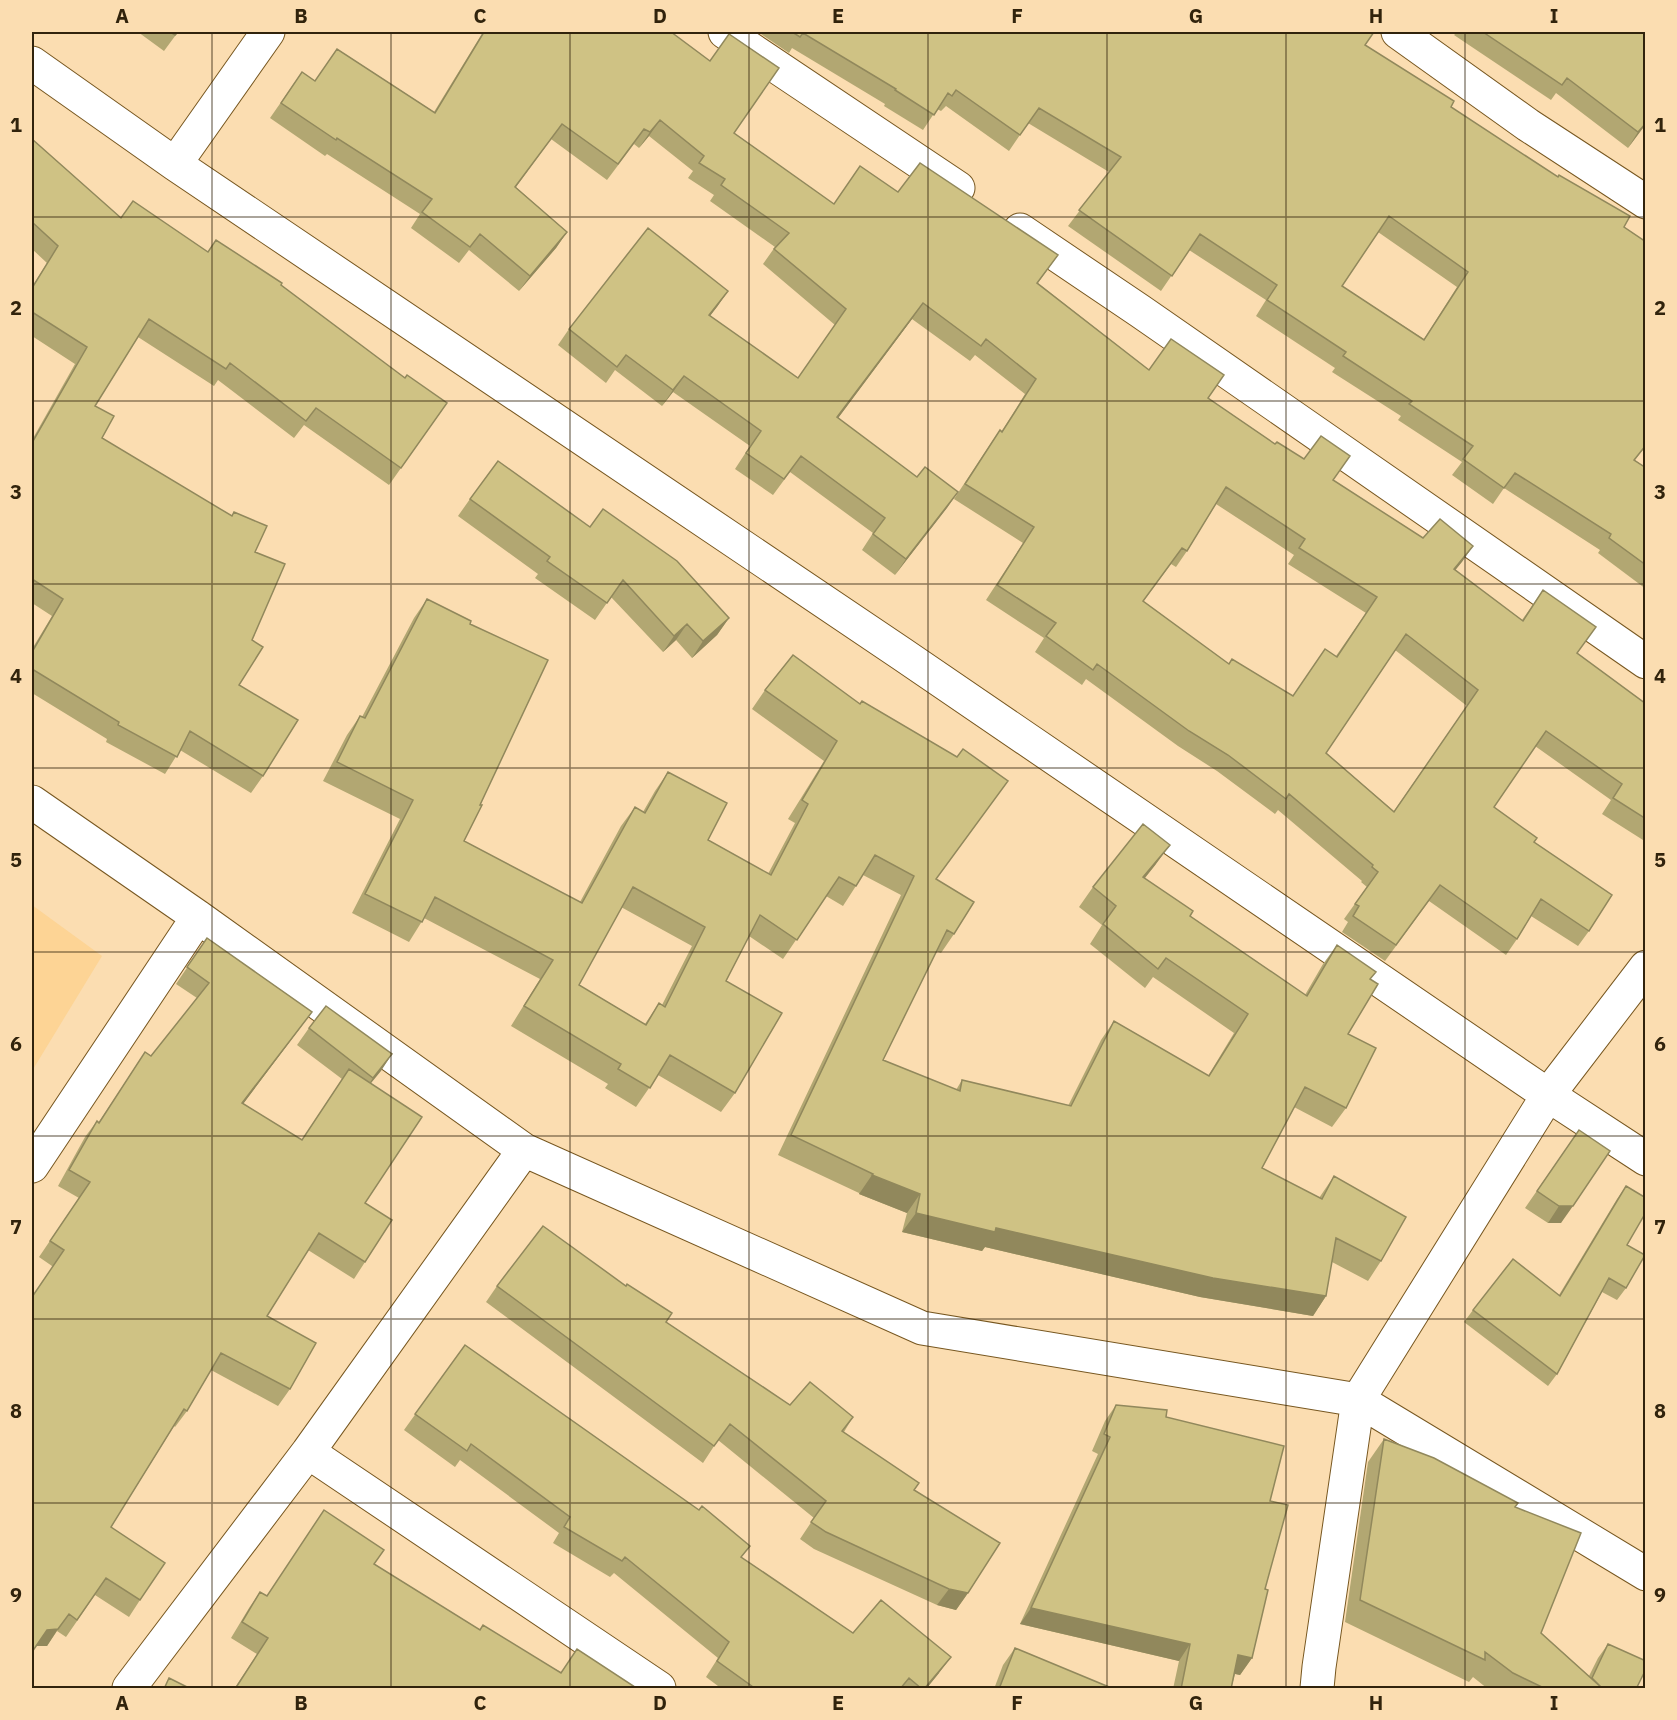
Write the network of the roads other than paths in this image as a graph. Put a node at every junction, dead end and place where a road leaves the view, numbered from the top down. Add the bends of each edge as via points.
1 (268, 32) edge
2 (725, 32) edge
3 (1398, 32) edge
4 (32, 63) edge
5 (174, 164) junction
6 (1646, 202) edge
7 (1646, 662) edge
8 (32, 802) edge
9 (198, 917) junction
10 (1646, 967) edge
11 (1548, 1095) junction
12 (524, 1150) junction
13 (1646, 1158) edge
14 (32, 1166) edge
15 (1358, 1401) junction
16 (308, 1452) junction
17 (1646, 1574) edge
18 (129, 1689) edge
19 (659, 1689) edge
20 (1317, 1689) edge

1 - 5 street
2 - 7 street via 1140,311
3 - 6 street
4 - 5 street
5 - 11 street
8 - 9 street
9 - 12 street
9 - 14 street
10 - 11 street
11 - 13 street
11 - 15 street
12 - 15 street via 922,1328
12 - 16 street
15 - 17 street
15 - 20 street
16 - 18 street
16 - 19 street

